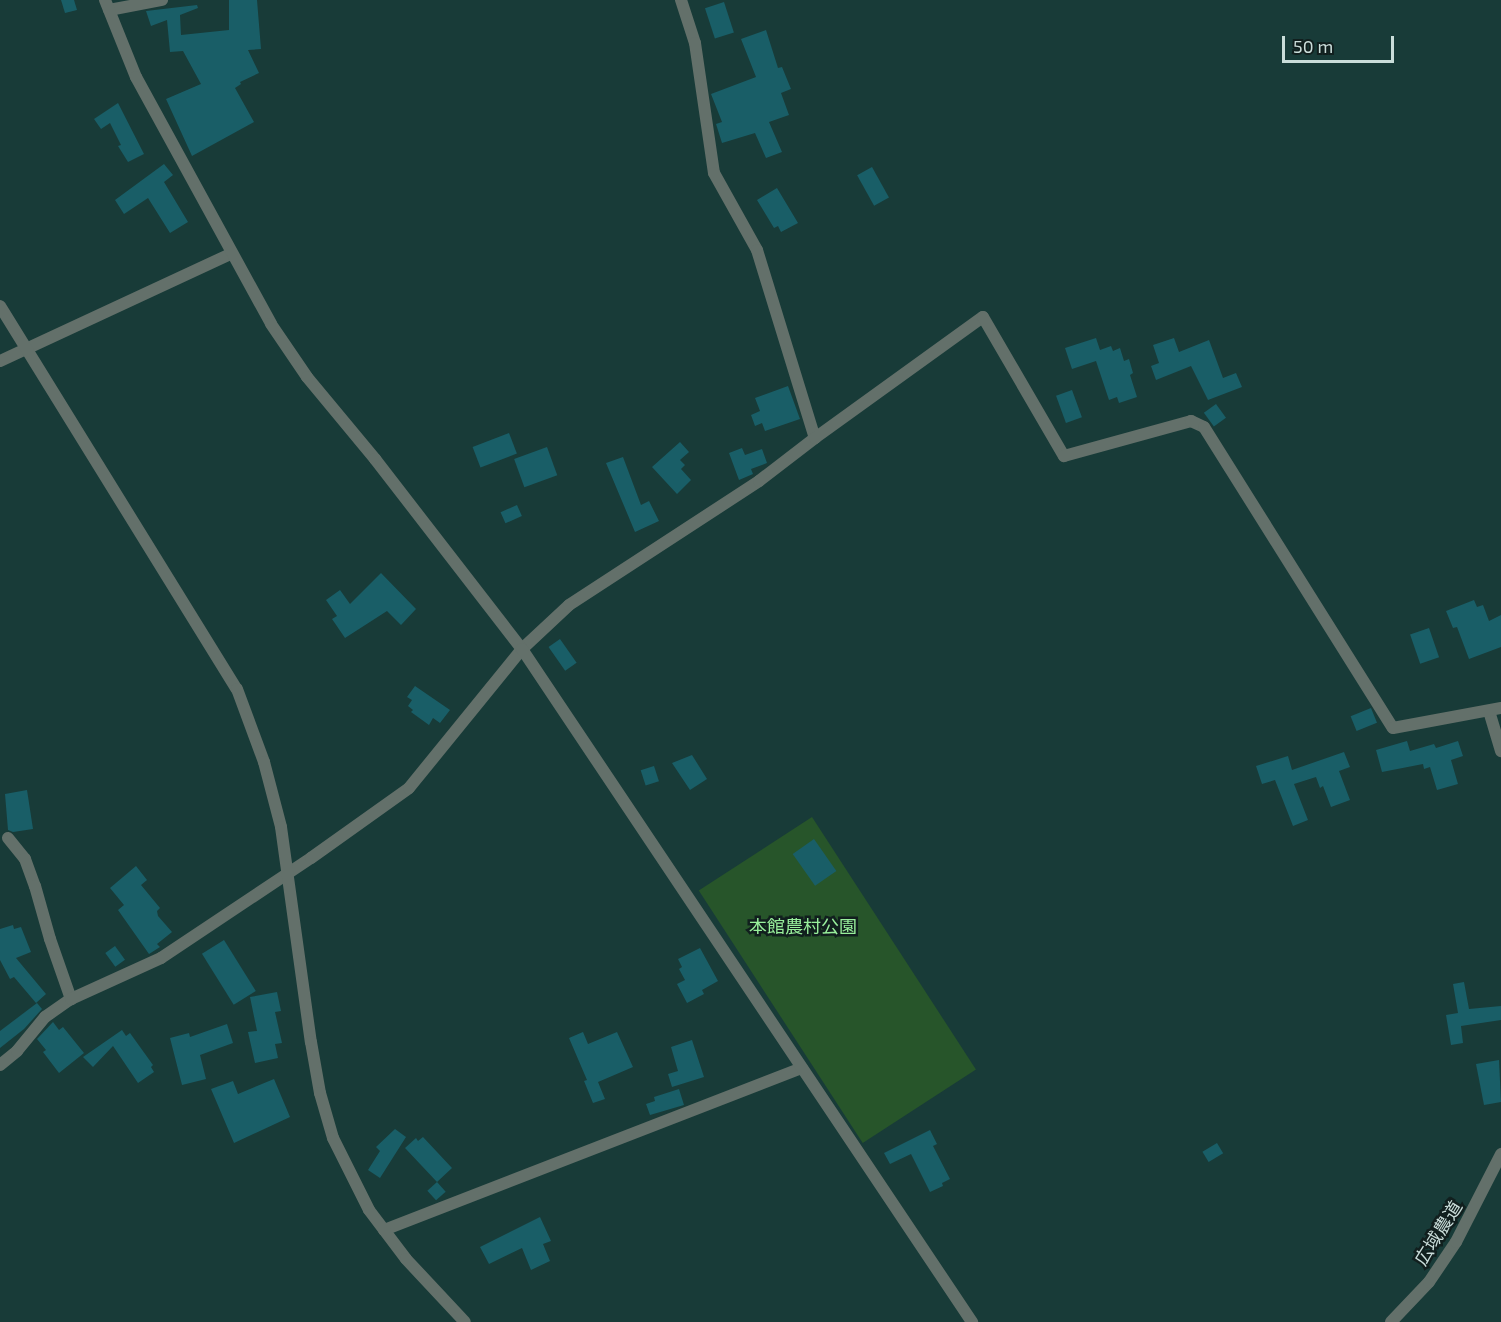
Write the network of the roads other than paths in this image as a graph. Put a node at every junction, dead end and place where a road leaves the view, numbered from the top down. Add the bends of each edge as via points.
1 (162, 0) edge
2 (681, 0) edge
3 (107, 5) edge
4 (231, 254) junction
5 (0, 306) edge
6 (27, 350) junction
7 (0, 361) edge
8 (815, 438) junction
9 (522, 649) junction
10 (1495, 710) edge
11 (1501, 752) edge
12 (8, 838) dead end
13 (287, 872) junction
14 (71, 999) junction
15 (0, 1065) edge
16 (802, 1068) junction
17 (1501, 1154) edge
18 (384, 1230) junction
19 (465, 1322) edge
20 (972, 1322) edge
21 (1391, 1322) edge

1 - 3 street
2 - 8 street via 694,43 714,172 758,250
3 - 4 street via 136,77
4 - 6 street
4 - 9 street via 307,377
5 - 6 street
6 - 7 street
6 - 13 street via 237,689 264,762 281,827
8 - 9 street via 759,481 569,604
8 - 10 street via 983,317 1064,456 1191,421 1204,427 1393,728
9 - 13 street via 410,788
9 - 16 street
10 - 11 street
12 - 14 street via 25,860
13 - 14 street via 161,958
13 - 18 street via 320,1093 333,1138 369,1210
14 - 15 street via 45,1017 17,1052
16 - 18 street
16 - 20 street
17 - 21 street, 広域農道 via 1456,1242 1429,1282
18 - 19 street

